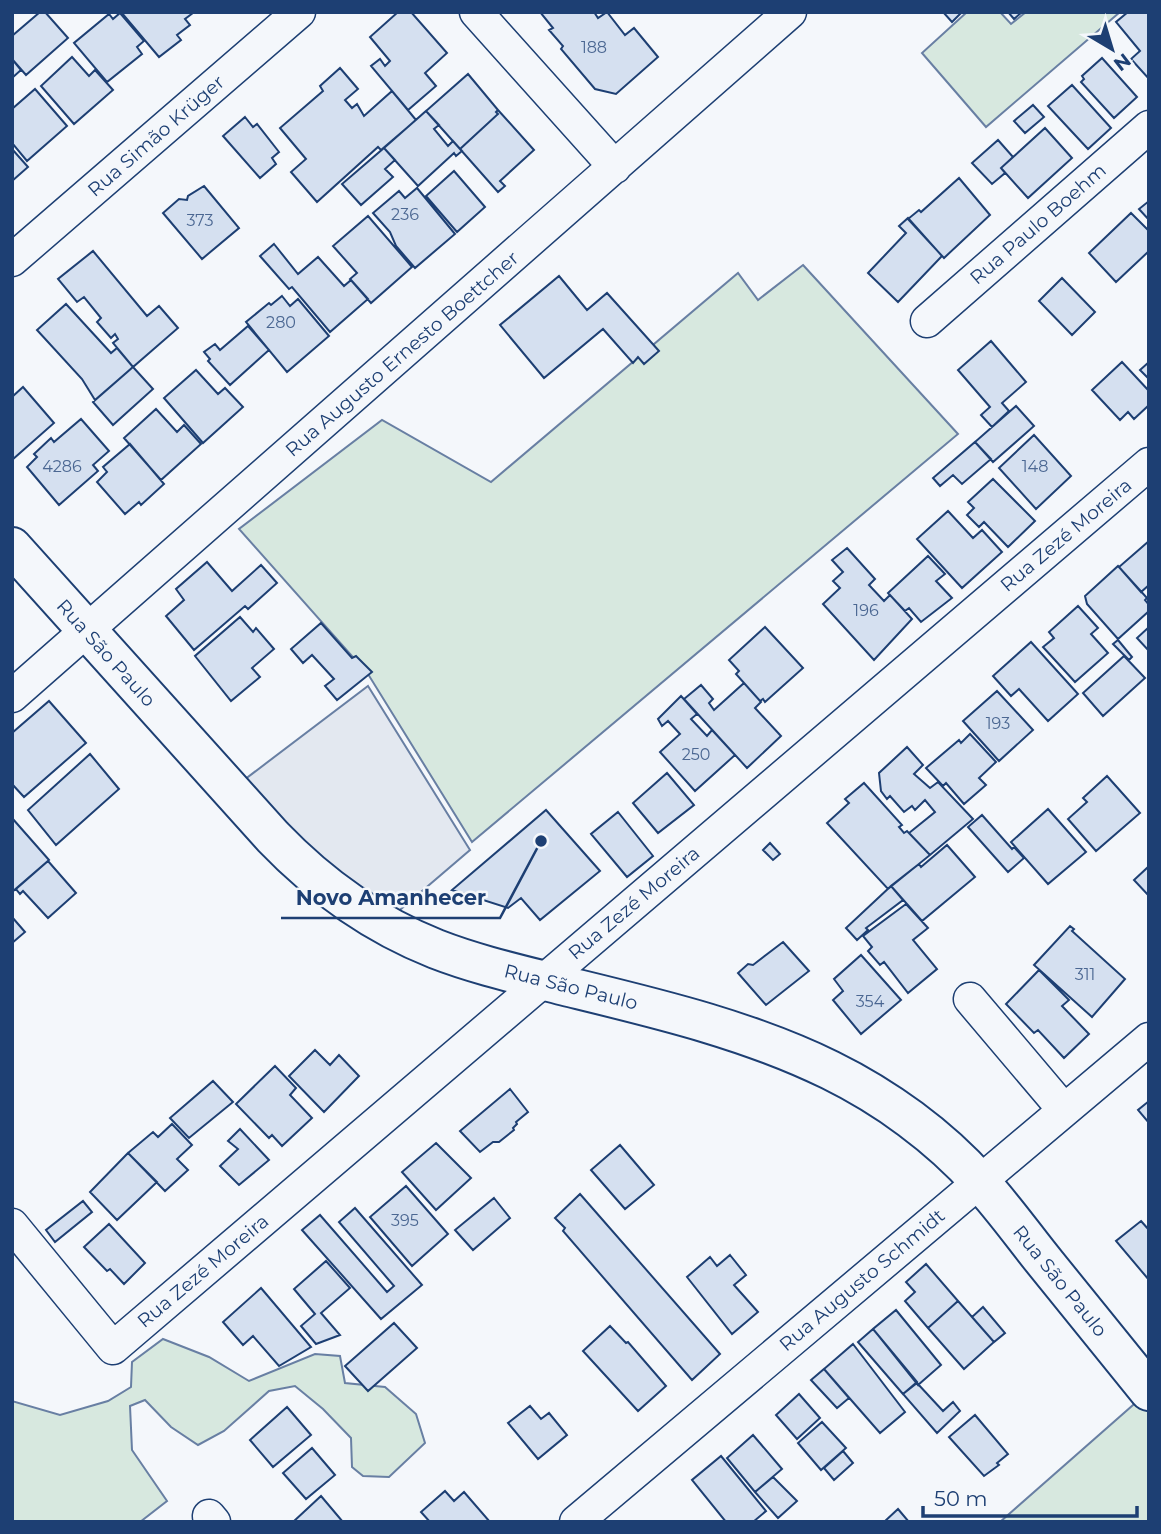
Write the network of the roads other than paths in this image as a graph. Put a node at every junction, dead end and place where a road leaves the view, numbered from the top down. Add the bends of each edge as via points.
1 (299, 12) edge
2 (476, 12) edge
3 (790, 12) edge
4 (1149, 127) edge
5 (615, 167) junction
6 (12, 260) edge
7 (927, 321) dead end
8 (1149, 464) edge
9 (12, 547) edge
10 (86, 632) junction
11 (12, 696) edge
12 (544, 981) junction
13 (970, 999) dead end
14 (1149, 1039) edge
15 (1064, 1110) junction
16 (980, 1181) junction
17 (12, 1226) edge
18 (1149, 1391) edge
19 (576, 1522) edge

1 - 6 street, Rua Simão Krüger
2 - 5 street
3 - 5 street, Rua Augusto Ernesto Boettcher
4 - 7 street, Rua Paulo Boehm
5 - 10 street, Rua Augusto Ernesto Boettcher
8 - 12 street, Rua Zezé Moreira
9 - 10 main road, Rua São Paulo
10 - 11 street, Rua Augusto Ernesto Boettcher
10 - 12 main road, Rua São Paulo via 320,882 380,922 436,949
12 - 16 main road, Rua São Paulo via 707,1023 790,1051 876,1096 922,1128
12 - 17 street, Rua Zezé Moreira via 113,1348
13 - 15 street
14 - 15 street, Rua Augusto Schmidt
15 - 16 street, Rua Augusto Schmidt
16 - 18 main road, Rua São Paulo
16 - 19 street, Rua Augusto Schmidt

